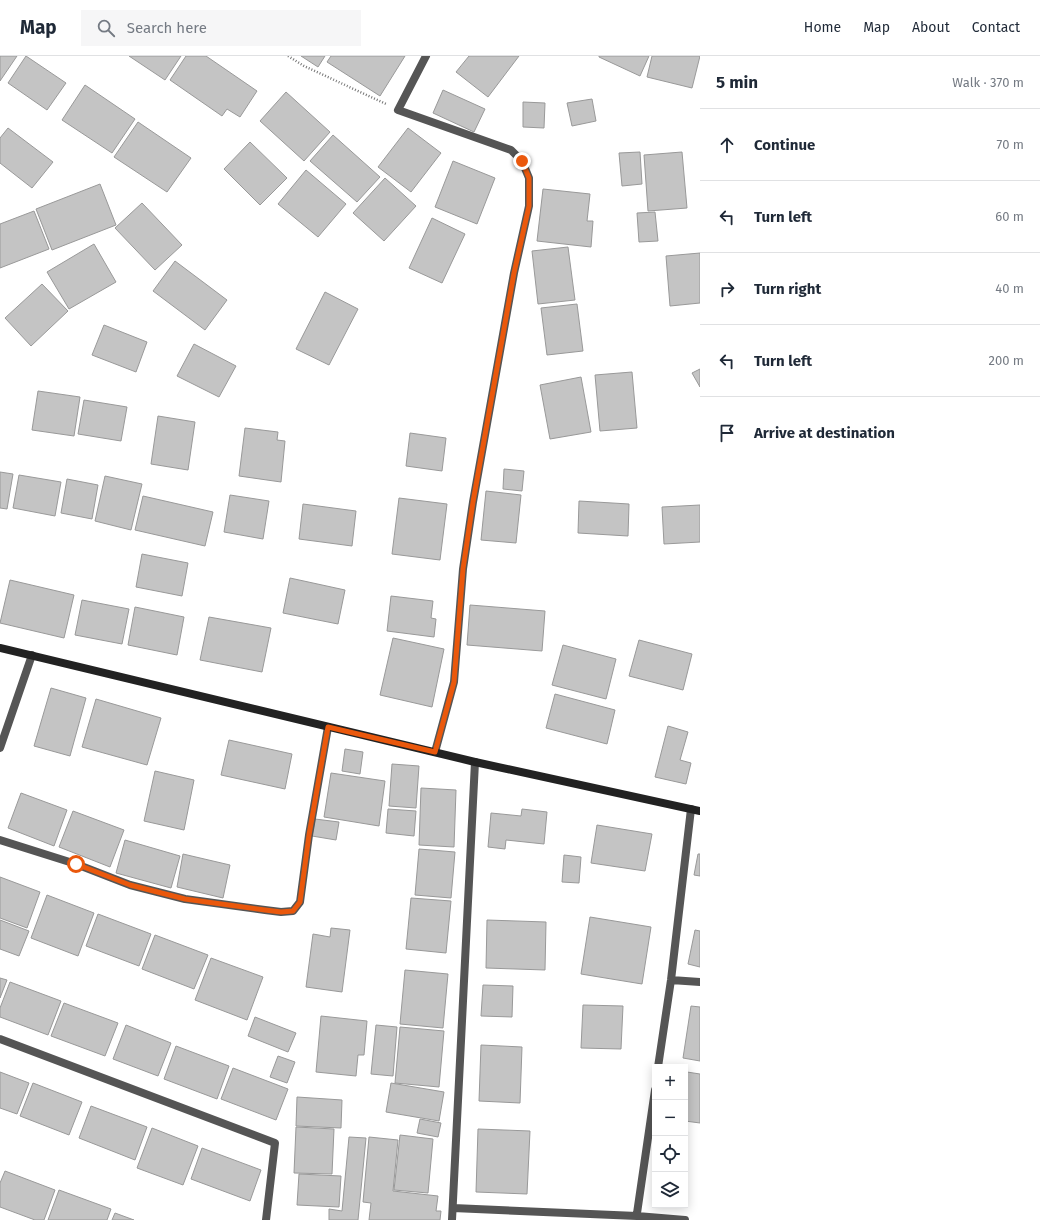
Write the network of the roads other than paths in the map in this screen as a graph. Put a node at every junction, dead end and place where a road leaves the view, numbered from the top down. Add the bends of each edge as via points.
1 (426, 56) edge
2 (0, 648) edge
3 (32, 655) junction
4 (328, 727) junction
5 (0, 748) edge
6 (435, 752) junction
7 (475, 762) junction
8 (691, 809) junction
9 (700, 811) edge
10 (0, 840) edge
11 (671, 980) junction
12 (700, 982) edge
13 (0, 1039) edge
14 (658, 1064) edge
15 (654, 1100) edge
16 (453, 1208) junction
17 (636, 1218) edge
18 (266, 1220) edge
19 (452, 1220) edge
20 (686, 1220) edge

1 - 6 street via 398,110 511,150 522,161 529,178 529,206 506,314 463,569 454,682
2 - 3 main road
3 - 4 main road
3 - 5 street
4 - 6 main road
4 - 10 street via 300,902 293,911 273,911 185,899 130,885 76,864
6 - 7 main road
7 - 8 main road
7 - 16 street
8 - 9 main road
8 - 11 street
11 - 12 street
11 - 14 street
13 - 18 street via 275,1143
15 - 17 street
16 - 17 street
16 - 19 street
17 - 20 street

